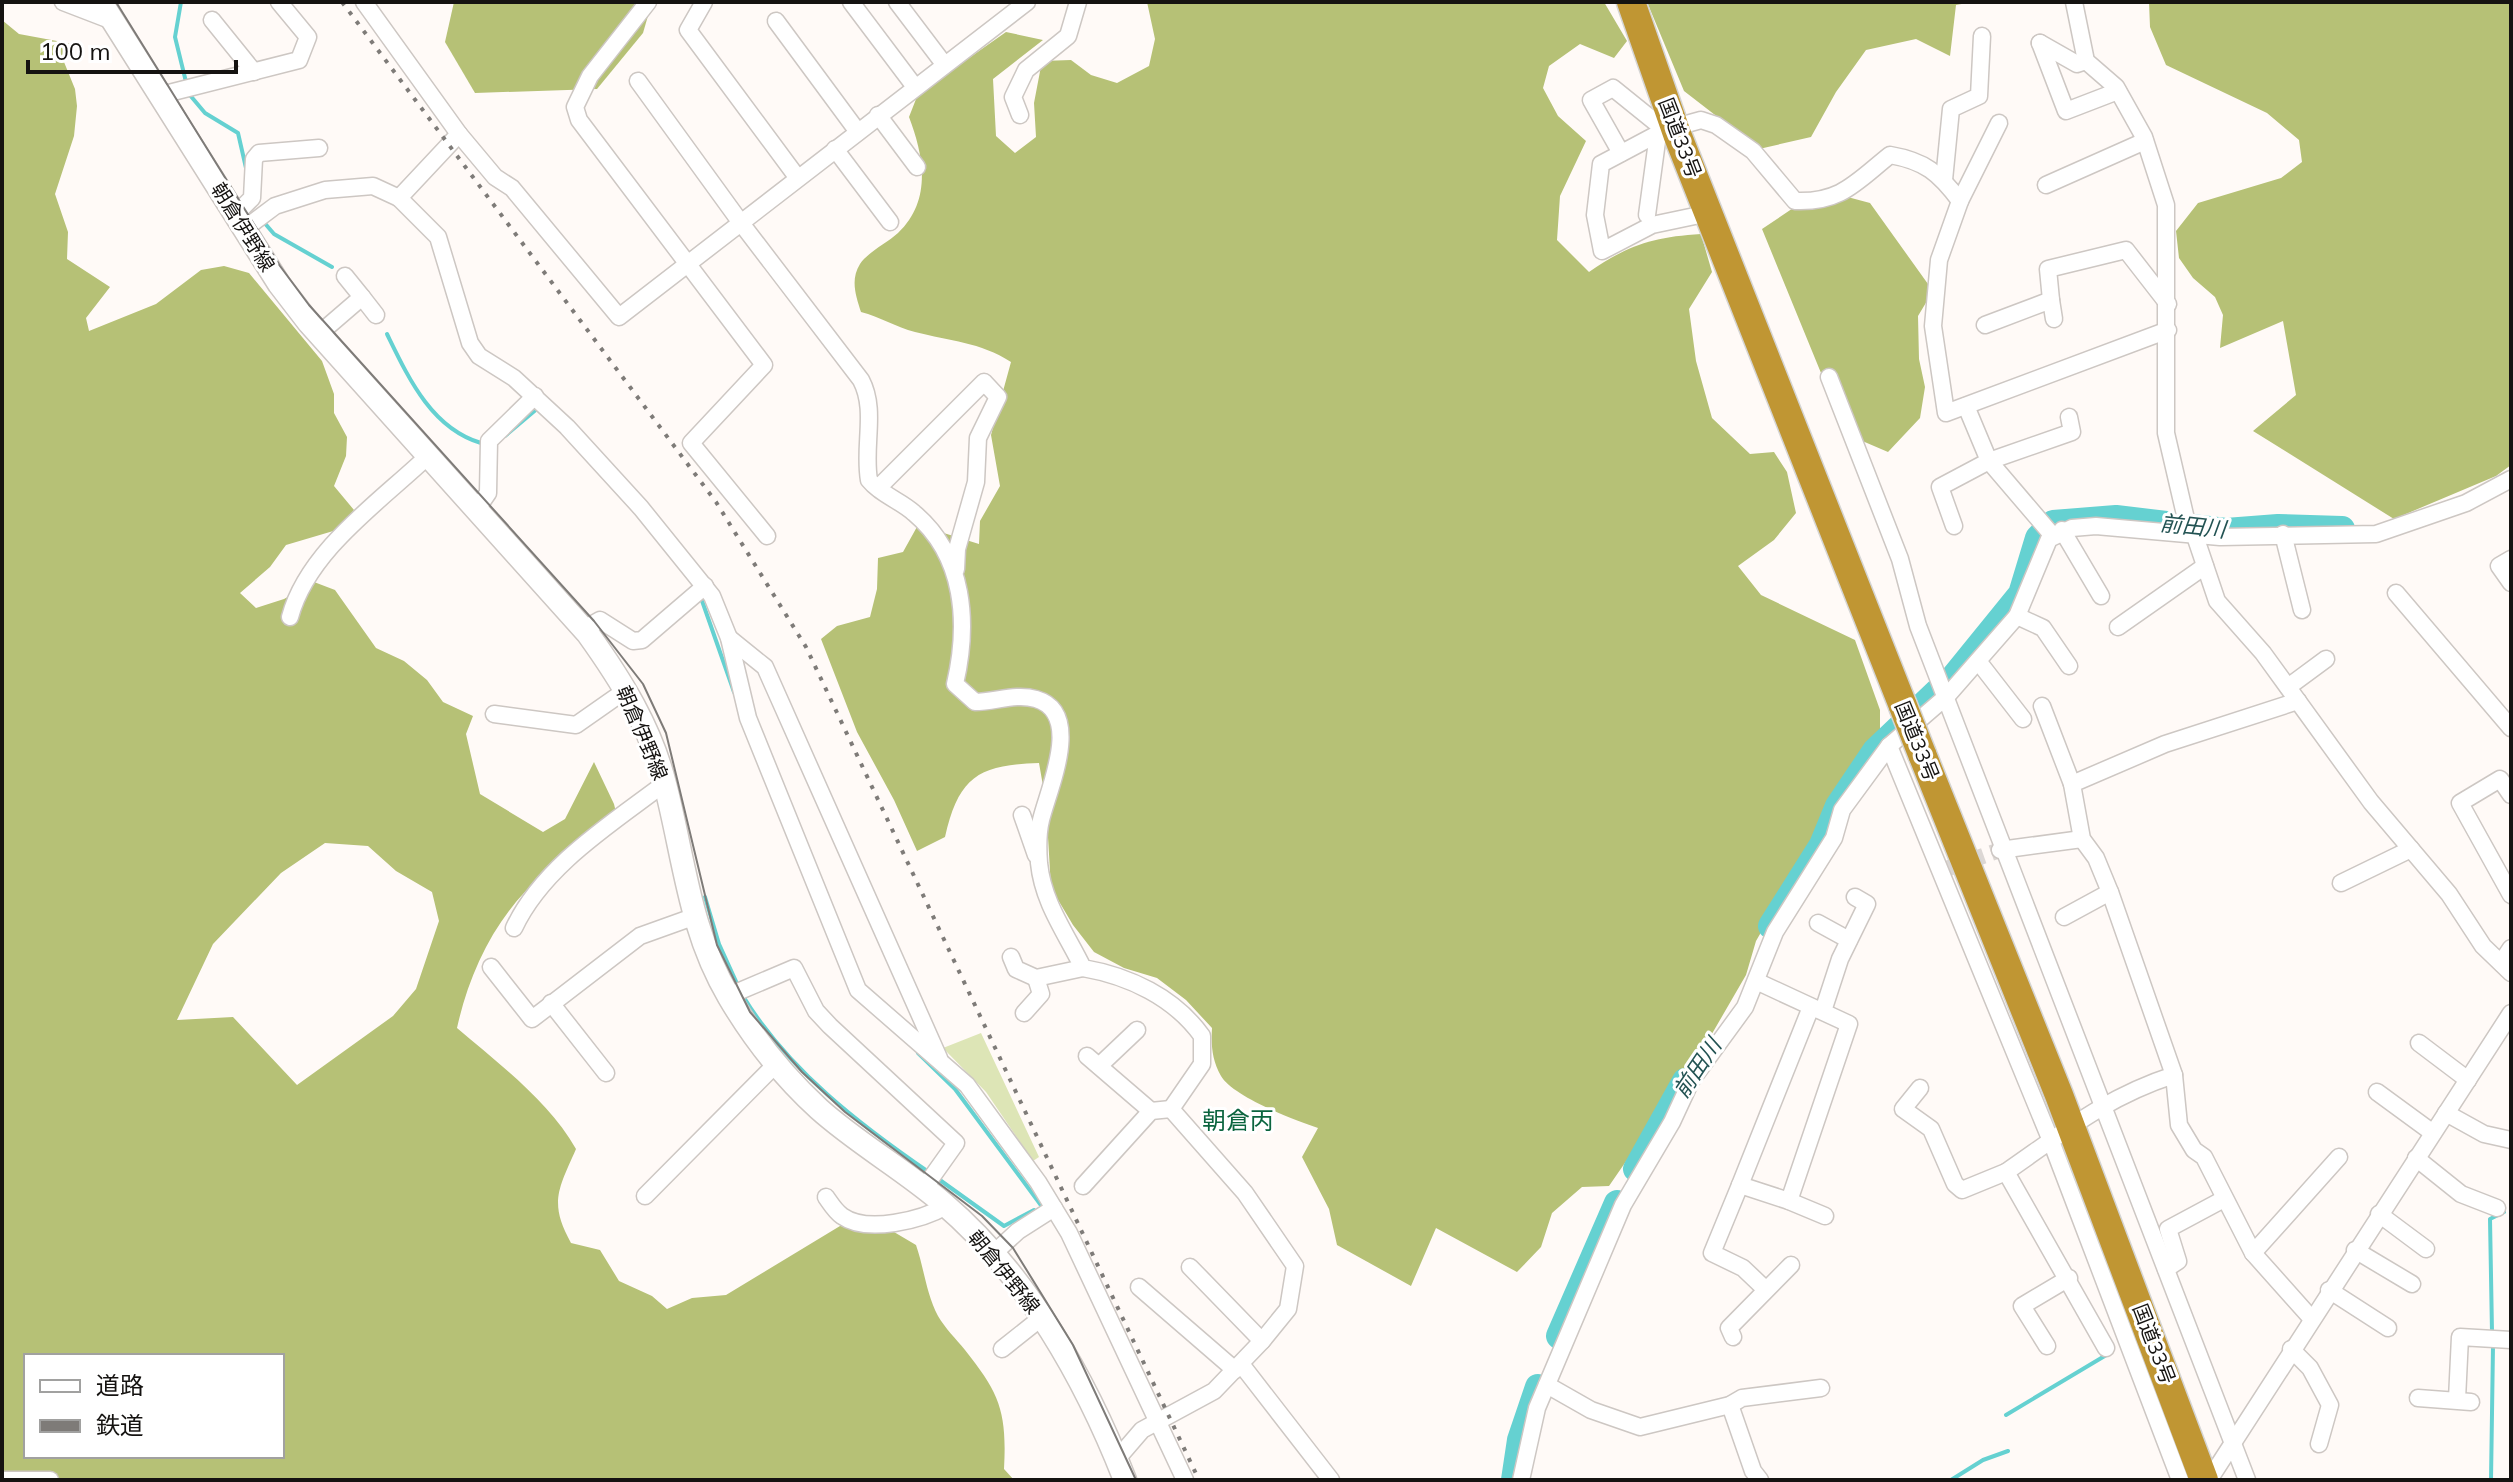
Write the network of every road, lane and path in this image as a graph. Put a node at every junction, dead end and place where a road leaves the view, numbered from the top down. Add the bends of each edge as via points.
1 (63, 2) edge
2 (101, 2) edge
3 (279, 2) edge
4 (364, 2) edge
5 (648, 2) edge
6 (704, 2) edge
7 (851, 2) edge
8 (897, 2) edge
9 (1027, 2) edge
10 (1078, 2) edge
11 (1631, 2) edge
12 (2074, 2) edge
13 (212, 20) dead end
14 (776, 21) dead end
15 (116, 22) junction
16 (1982, 36) dead end
17 (2086, 61) junction
18 (944, 64) junction
19 (254, 72) junction
20 (638, 81) dead end
21 (915, 87) junction
22 (177, 90) junction
23 (2118, 91) junction
24 (878, 115) junction
25 (1020, 115) dead end
26 (1999, 123) dead end
27 (1666, 131) junction
28 (858, 132) junction
29 (459, 134) junction
30 (2145, 141) junction
31 (319, 148) dead end
32 (835, 149) junction
33 (1621, 153) junction
34 (917, 167) dead end
35 (797, 177) junction
36 (1944, 180) junction
37 (2046, 185) dead end
38 (399, 198) junction
39 (1960, 201) junction
40 (250, 213) junction
41 (1709, 213) junction
42 (1647, 215) dead end
43 (890, 222) dead end
44 (741, 223) junction
45 (687, 266) junction
46 (345, 276) dead end
47 (362, 297) junction
48 (2051, 300) junction
49 (2168, 304) junction
50 (376, 315) dead end
51 (2054, 319) dead end
52 (1985, 325) dead end
53 (2168, 330) junction
54 (319, 334) junction
55 (1829, 377) dead end
56 (535, 396) junction
57 (1966, 406) junction
58 (2069, 417) dead end
59 (429, 455) junction
60 (1989, 461) junction
61 (2511, 479) edge
62 (878, 488) junction
63 (477, 509) junction
64 (1954, 526) dead end
65 (2189, 529) junction
66 (2052, 531) junction
67 (2283, 534) junction
68 (767, 536) dead end
69 (2511, 559) edge
70 (2205, 566) junction
71 (954, 573) junction
72 (2511, 583) edge
73 (705, 586) junction
74 (2396, 593) dead end
75 (2101, 596) dead end
76 (2302, 610) dead end
77 (2017, 616) junction
78 (290, 617) dead end
79 (2118, 627) dead end
80 (584, 629) junction
81 (729, 638) junction
82 (2326, 659) dead end
83 (1978, 661) junction
84 (2069, 666) dead end
85 (2288, 687) junction
86 (626, 690) junction
87 (1947, 696) junction
88 (2298, 701) junction
89 (2042, 706) dead end
90 (494, 714) dead end
91 (2023, 719) dead end
92 (2511, 728) edge
93 (1889, 746) junction
94 (665, 783) junction
95 (2072, 784) junction
96 (2511, 795) edge
97 (1022, 815) dead end
98 (2082, 839) junction
99 (2411, 849) junction
100 (2004, 850) junction
101 (1039, 861) junction
102 (2341, 883) dead end
103 (2110, 892) junction
104 (2511, 895) edge
105 (1855, 897) dead end
106 (693, 917) junction
107 (2064, 917) dead end
108 (1818, 923) dead end
109 (514, 928) dead end
110 (1849, 940) junction
111 (2511, 948) edge
112 (1011, 957) dead end
113 (491, 967) dead end
114 (1083, 968) junction
115 (2506, 968) edge
116 (1036, 978) junction
117 (1756, 981) junction
118 (728, 996) junction
119 (551, 1003) junction
120 (1817, 1009) junction
121 (1024, 1013) dead end
122 (2511, 1013) edge
123 (1137, 1030) dead end
124 (2419, 1043) dead end
125 (941, 1061) junction
126 (776, 1064) junction
127 (606, 1073) dead end
128 (2174, 1075) junction
129 (2468, 1080) junction
130 (1920, 1088) dead end
131 (2377, 1092) dead end
132 (2100, 1105) junction
133 (1171, 1109) junction
134 (1151, 1111) junction
135 (2446, 1113) junction
136 (2433, 1133) junction
137 (2061, 1134) junction
138 (2511, 1140) edge
139 (2339, 1157) dead end
140 (2416, 1158) junction
141 (2006, 1172) junction
142 (1740, 1185) junction
143 (1083, 1186) dead end
144 (924, 1188) junction
145 (645, 1196) dead end
146 (826, 1197) dead end
147 (2224, 1199) junction
148 (1789, 1201) junction
149 (946, 1206) junction
150 (1054, 1208) junction
151 (2497, 1208) dead end
152 (2379, 1214) junction
153 (1825, 1216) dead end
154 (2426, 1249) dead end
155 (2355, 1250) junction
156 (2253, 1253) junction
157 (993, 1254) junction
158 (1791, 1265) dead end
159 (1190, 1267) dead end
160 (2166, 1269) junction
161 (2069, 1278) junction
162 (2412, 1284) dead end
163 (1139, 1287) dead end
164 (1765, 1289) junction
165 (2329, 1290) junction
166 (1041, 1318) junction
167 (2311, 1318) junction
168 (2388, 1328) dead end
169 (1733, 1337) dead end
170 (2511, 1340) edge
171 (1262, 1341) junction
172 (2047, 1346) dead end
173 (2106, 1348) dead end
174 (1002, 1349) dead end
175 (2291, 1349) junction
176 (1238, 1367) junction
177 (1547, 1385) junction
178 (1821, 1388) dead end
179 (2418, 1398) dead end
180 (1727, 1406) junction
181 (1160, 1419) junction
182 (2232, 1443) junction
183 (2319, 1444) dead end
184 (1121, 1470) edge
185 (1330, 1479) edge
186 (2, 1480) edge
187 (50, 1480) edge
188 (1185, 1480) edge
189 (1521, 1480) edge
190 (1751, 1480) edge
191 (1760, 1480) edge
192 (2180, 1480) edge
193 (2206, 1480) edge
194 (2247, 1480) edge

1 - 15 street
2 - 15 main road, 朝倉伊野線
3 - 19 street via 308,37 299,60
4 - 29 street
5 - 45 street via 590,76 575,107 579,120
6 - 35 street via 688,30
7 - 21 street
8 - 18 street
9 - 18 street
10 - 25 street via 1068,36 1026,70 1013,97
11 - 27 highway, 国道33号
12 - 17 street
13 - 19 street
14 - 28 street
15 - 22 main road, 朝倉伊野線
16 - 36 street via 1979,96 1951,109
17 - 23 street
17 - 23 street via 2077,64 2040,43 2066,111
18 - 21 street
19 - 22 street
20 - 44 street
21 - 24 street
22 - 40 main road, 朝倉伊野線
23 - 30 street
24 - 28 street
24 - 34 street
26 - 39 street
27 - 33 street
27 - 33 street via 1613,88 1591,100
27 - 36 street via 1701,120 1740,139 1795,201 1820,202 1849,189 1890,155 1917,160
27 - 41 highway, 国道33号
27 - 42 street
28 - 32 street
29 - 38 street
29 - 45 street via 495,177 512,188 619,317
30 - 37 street
30 - 49 street via 2166,205
31 - 40 street via 259,153 254,159
32 - 35 street
32 - 43 street
33 - 41 street via 1601,164 1595,215 1602,251 1652,225
35 - 44 street
36 - 39 street
38 - 40 street via 373,186 325,190
38 - 56 street via 438,237 476,352
39 - 57 street via 1939,260 1933,326 1946,413
40 - 54 main road, 朝倉伊野線 via 279,284
41 - 137 highway, 国道33号, bridge via 1922,754
44 - 45 street
44 - 62 street via 870,396 866,460 869,480
45 - 68 street via 764,365 691,443
46 - 47 street
47 - 50 street
47 - 54 street
48 - 49 street via 2048,269 2126,250
48 - 51 street
48 - 52 street
49 - 53 street
53 - 57 street
53 - 65 street via 2166,433
54 - 59 main road, 朝倉伊野線
55 - 87 street
56 - 63 street via 489,441 488,493
56 - 73 street via 604,466
57 - 60 street
58 - 60 street via 2072,432
59 - 63 main road, 朝倉伊野線
59 - 78 street via 324,556 295,599
60 - 64 street via 1940,487
60 - 66 street
61 - 67 street via 2395,530 2356,536
62 - 71 street via 924,521 943,545
62 - 71 street via 984,382 998,397 978,438 976,482
63 - 80 main road, 朝倉伊野線
65 - 66 street via 2096,526
65 - 67 street via 2240,537
65 - 70 street
66 - 75 street
66 - 77 street
67 - 76 street
69 - 72 street via 2499,566
70 - 79 street
70 - 85 street via 2217,601
71 - 101 street via 964,620 955,684 959,691 975,702 1039,699 1057,720 1061,749 1039,825
73 - 80 street via 642,640 633,641 600,620
73 - 81 street
74 - 92 street
77 - 83 street
77 - 84 street via 2043,628
80 - 86 main road, 朝倉伊野線
81 - 125 street via 765,667
81 - 125 street via 748,718 858,990
82 - 85 street
83 - 87 street
83 - 91 street
85 - 88 street
86 - 90 street via 576,725
86 - 94 main road, 朝倉伊野線
87 - 93 street
87 - 100 street
88 - 95 street via 2165,744
88 - 99 street
89 - 95 street
93 - 117 street via 1842,810 1834,838 1775,932
93 - 137 street
94 - 106 main road, 朝倉伊野線
94 - 109 street via 544,880
95 - 98 street
96 - 104 street via 2500,779 2460,803
97 - 101 street
98 - 100 street
98 - 103 street
99 - 102 street
99 - 115 street via 2483,946
100 - 132 street
101 - 114 street via 1046,899
103 - 107 street
103 - 128 street
105 - 110 street via 1867,904
106 - 118 main road, 朝倉伊野線
106 - 119 street via 640,936
108 - 110 street
110 - 120 street
111 - 115 street
112 - 116 street via 1016,969
113 - 119 street via 532,1019
114 - 116 street
114 - 133 street via 1137,983 1202,1036 1202,1064
116 - 121 street via 1041,994
117 - 120 street
117 - 177 street via 1740,1017 1691,1081 1623,1205
118 - 126 main road, 朝倉伊野線
118 - 144 street via 794,968 816,1011 956,1143
119 - 127 street
120 - 142 street
120 - 148 street via 1849,1024
122 - 129 street
123 - 134 street via 1093,1061
124 - 129 street
125 - 150 street via 967,1085
126 - 144 main road, 朝倉伊野線 via 820,1109
126 - 145 street
128 - 132 street
128 - 147 street via 2179,1125 2204,1157
129 - 135 street
130 - 141 street via 1903,1109 1931,1129 1955,1184 1962,1190
131 - 136 street
132 - 137 street
132 - 160 street
133 - 134 street
133 - 171 street via 1245,1193 1295,1266 1288,1309
134 - 143 street
135 - 136 street
135 - 138 street via 2484,1134
136 - 140 street
137 - 141 street
137 - 192 street
137 - 193 highway, 国道33号
139 - 156 street
140 - 151 street via 2461,1194
140 - 152 street
141 - 161 street
142 - 148 street
142 - 164 street via 1712,1253 1743,1268
144 - 149 main road, 朝倉伊野線
146 - 149 street via 843,1218 856,1223 906,1219
147 - 156 street
147 - 160 street via 2168,1229 2178,1261
148 - 153 street
149 - 157 main road, 朝倉伊野線
150 - 157 street
150 - 181 street
152 - 154 street
152 - 155 street
155 - 162 street
155 - 165 street
156 - 167 street
157 - 166 main road, 朝倉伊野線
158 - 164 street
159 - 171 street
160 - 182 street
161 - 172 street via 2022,1306
161 - 173 street
163 - 176 street
164 - 169 street via 1729,1328
165 - 167 street
165 - 168 street
166 - 174 street
166 - 184 main road, 朝倉伊野線 via 1085,1390
167 - 175 street
170 - 179 street via 2460,1337 2464,1401
171 - 176 street
175 - 182 street
175 - 183 street via 2310,1368 2330,1405
176 - 181 street via 1214,1391
176 - 185 street
177 - 180 street via 1591,1410 1640,1427
177 - 189 street via 1530,1429
178 - 180 street via 1742,1398
180 - 190 street
180 - 191 street
181 - 184 street via 1142,1430
181 - 188 street
182 - 193 street
182 - 194 street
186 - 187 street

